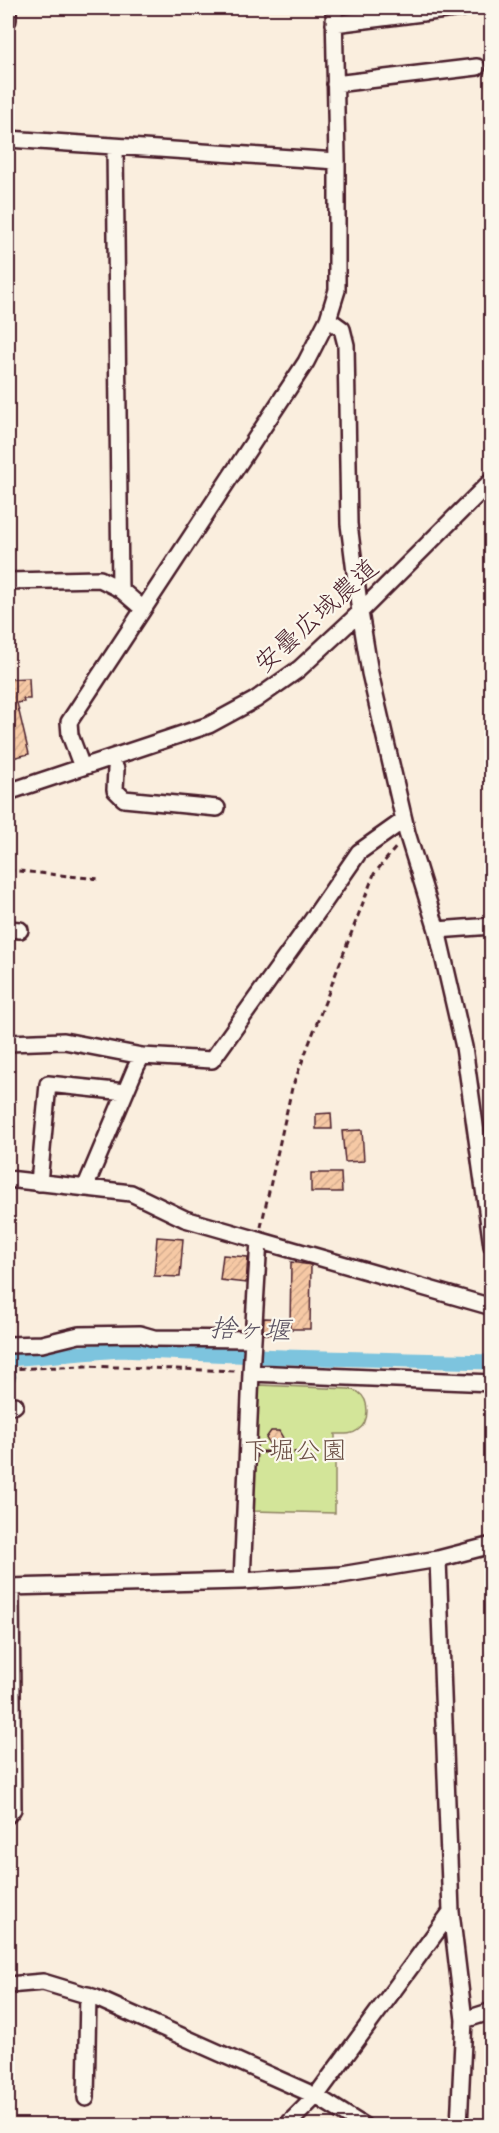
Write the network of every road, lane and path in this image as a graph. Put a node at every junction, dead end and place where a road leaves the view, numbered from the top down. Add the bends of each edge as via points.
1 (8, 8) edge
2 (334, 8) edge
3 (462, 8) edge
4 (8, 20) edge
5 (334, 24) junction
6 (477, 67) dead end
7 (335, 84) junction
8 (8, 139) edge
9 (115, 147) junction
10 (338, 161) junction
11 (328, 320) junction
12 (492, 480) edge
13 (8, 581) edge
14 (120, 590) junction
15 (142, 608) junction
16 (360, 612) junction
17 (82, 767) junction
18 (116, 769) dead end
19 (8, 792) edge
20 (217, 808) dead end
21 (406, 827) junction
22 (8, 870) edge
23 (100, 879) dead end
24 (492, 926) edge
25 (437, 930) junction
26 (8, 1043) edge
27 (142, 1056) junction
28 (125, 1092) junction
29 (8, 1179) edge
30 (39, 1183) junction
31 (85, 1188) junction
32 (259, 1240) junction
33 (492, 1246) edge
34 (492, 1307) edge
35 (254, 1339) junction
36 (8, 1345) edge
37 (8, 1369) edge
38 (248, 1370) junction
39 (492, 1383) edge
40 (249, 1452) junction
41 (314, 1453) dead end
42 (492, 1545) edge
43 (438, 1559) junction
44 (242, 1581) junction
45 (9, 1587) edge
46 (8, 1815) edge
47 (451, 1912) junction
48 (8, 1985) edge
49 (88, 1995) junction
50 (492, 2011) edge
51 (464, 2020) junction
52 (316, 2096) junction
53 (86, 2098) dead end
54 (286, 2126) edge
55 (364, 2126) edge
56 (459, 2126) edge

1 - 4 street
2 - 5 street
3 - 5 street
5 - 7 street
6 - 7 street
7 - 10 street
8 - 9 street
9 - 10 street
9 - 14 street
10 - 11 street via 337,290
11 - 15 street via 287,392
11 - 16 street via 342,329 346,345 349,524
12 - 16 street, 安曇広域農道
13 - 14 street via 100,579
14 - 15 street
15 - 17 street via 69,722
16 - 17 street, 安曇広域農道 via 299,669 255,700 209,724
16 - 21 street
17 - 19 street, 安曇広域農道
18 - 20 street via 115,790 123,799
21 - 25 street
21 - 27 street via 359,852 212,1060
21 - 32 path via 374,874 292,1088
22 - 23 path
24 - 25 street
25 - 33 street via 464,1047
26 - 27 street via 64,1041
27 - 28 street
28 - 30 street via 48,1084
28 - 31 street
29 - 30 street
30 - 31 street
31 - 32 street via 131,1193 185,1219
32 - 34 street
32 - 35 street
35 - 36 street via 79,1335 42,1344
35 - 38 street
37 - 38 path via 85,1366
38 - 39 street
38 - 40 street
40 - 41 path
40 - 44 street
42 - 43 street
43 - 44 street via 341,1575
43 - 47 street
44 - 45 street
45 - 46 street via 13,1809
47 - 51 street
47 - 52 street
48 - 49 street via 43,1982
49 - 52 street
49 - 53 street
50 - 51 street
51 - 56 street
52 - 54 street
52 - 55 street

